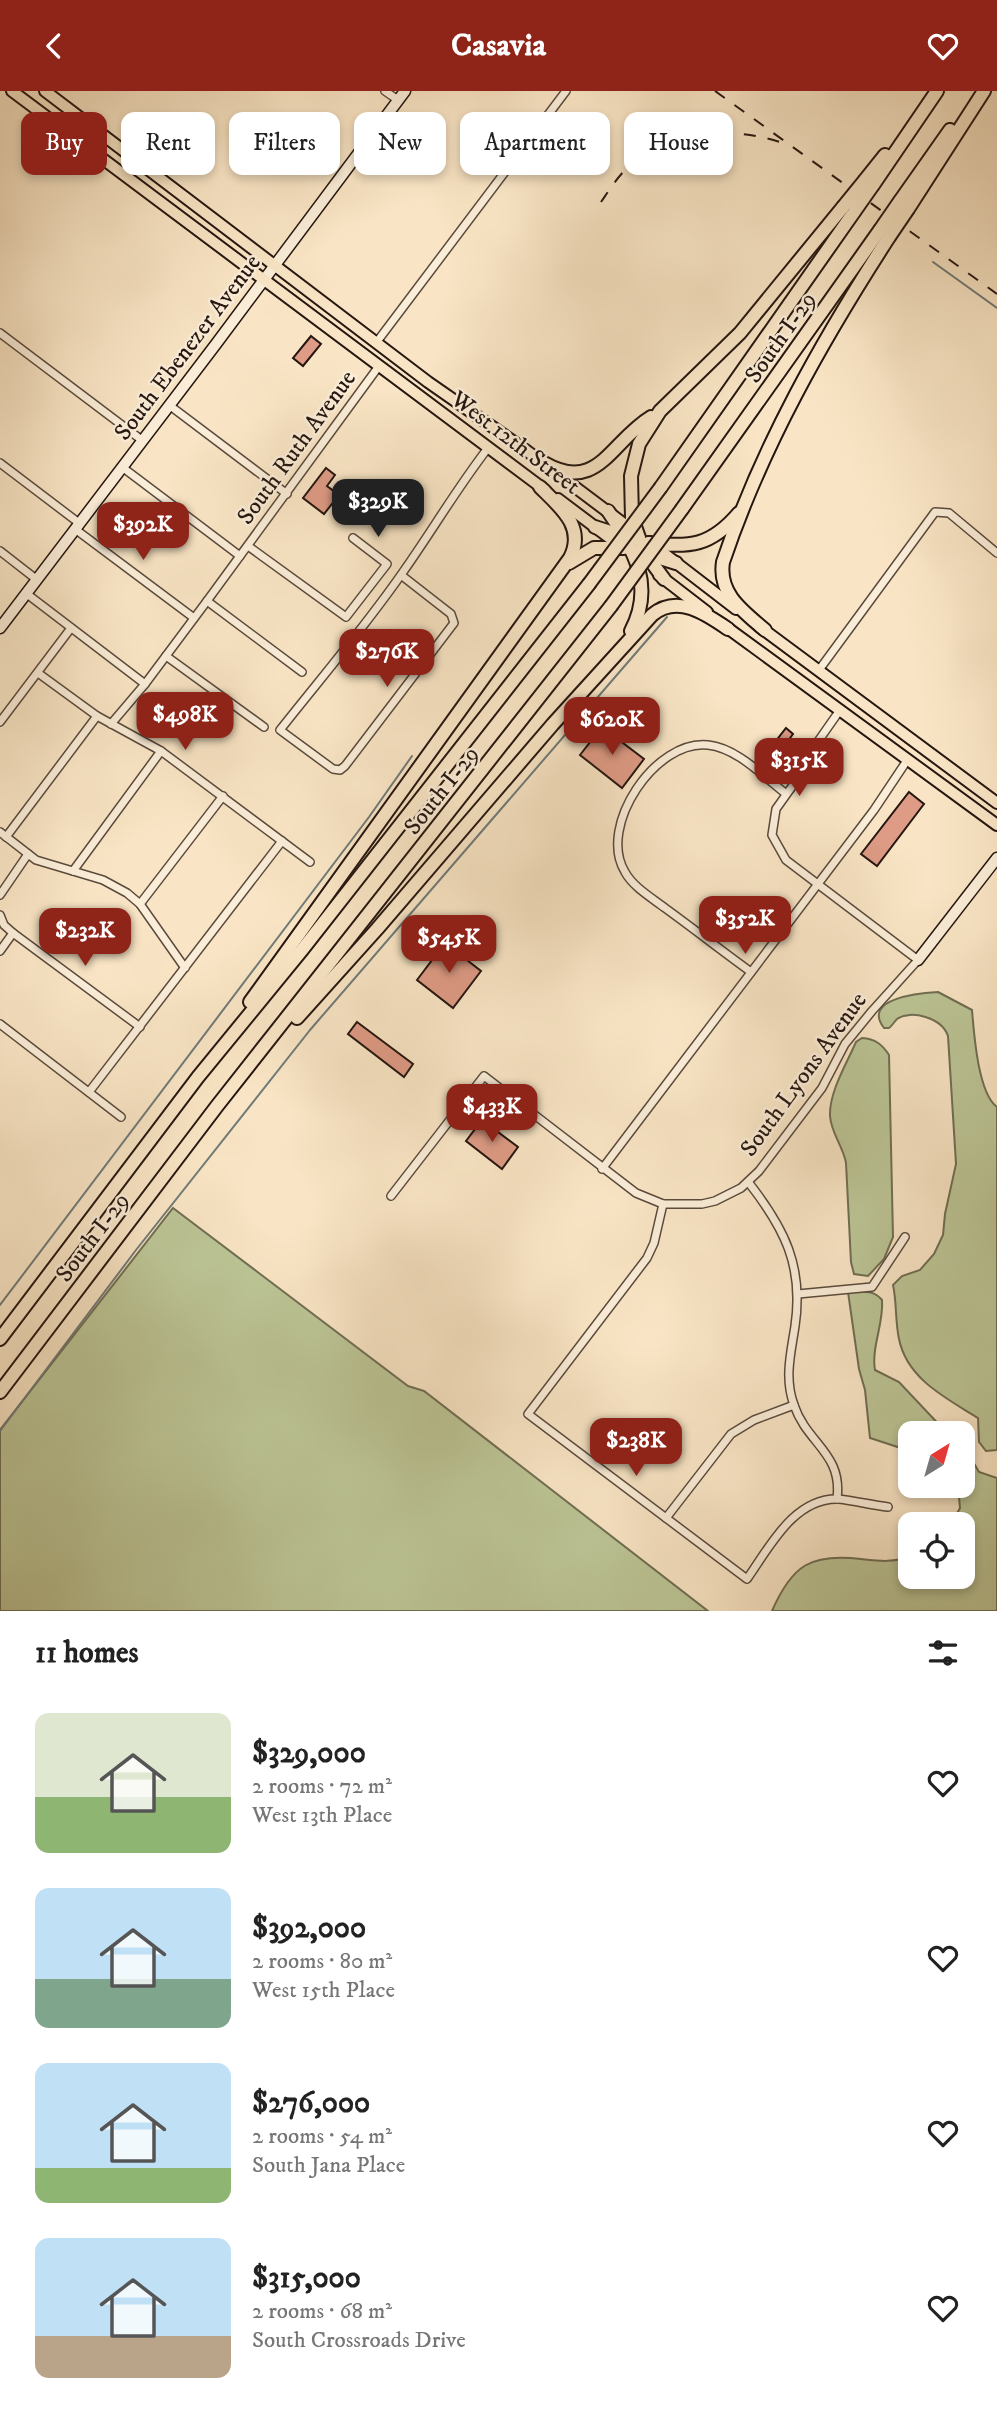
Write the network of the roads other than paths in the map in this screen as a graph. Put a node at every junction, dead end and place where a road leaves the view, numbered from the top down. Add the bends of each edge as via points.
1 (12, 91) edge
2 (45, 91) edge
3 (385, 91) edge
4 (405, 91) edge
5 (566, 91) edge
6 (978, 91) edge
7 (984, 91) edge
8 (937, 92) edge
9 (398, 100) junction
10 (904, 205) junction
11 (849, 210) junction
12 (885, 233) junction
13 (275, 266) junction
14 (264, 280) junction
15 (0, 333) edge
16 (376, 343) junction
17 (379, 366) junction
18 (169, 405) junction
19 (660, 411) junction
20 (143, 441) junction
21 (488, 448) junction
22 (0, 463) edge
23 (544, 463) junction
24 (122, 467) junction
25 (540, 487) junction
26 (287, 494) junction
27 (744, 508) junction
28 (608, 511) joint
29 (77, 526) junction
30 (595, 527) joint
31 (353, 538) dead end
32 (636, 545) junction
33 (248, 546) junction
34 (0, 551) edge
35 (997, 553) edge
36 (240, 556) junction
37 (676, 563) joint
38 (559, 573) junction
39 (401, 575) junction
40 (36, 579) junction
41 (664, 579) joint
42 (27, 594) junction
43 (207, 601) junction
44 (194, 618) junction
45 (0, 628) edge
46 (71, 628) junction
47 (728, 629) junction
48 (765, 630) junction
49 (619, 649) junction
50 (166, 656) junction
51 (819, 670) junction
52 (302, 672) dead end
53 (38, 673) junction
54 (145, 684) junction
55 (840, 710) junction
56 (97, 716) junction
57 (0, 722) edge
58 (111, 724) junction
59 (264, 727) dead end
60 (161, 751) junction
61 (908, 758) junction
62 (785, 793) junction
63 (223, 796) junction
64 (997, 803) edge
65 (997, 825) edge
66 (3, 834) edge
67 (282, 841) junction
68 (28, 854) junction
69 (997, 858) edge
70 (310, 862) dead end
71 (73, 871) junction
72 (818, 884) junction
73 (0, 894) edge
74 (140, 904) junction
75 (0, 915) edge
76 (13, 933) junction
77 (0, 951) edge
78 (918, 960) junction
79 (185, 968) junction
80 (751, 972) junction
81 (0, 1024) edge
82 (140, 1027) junction
83 (198, 1077) junction
84 (89, 1092) junction
85 (217, 1106) junction
86 (121, 1117) dead end
87 (602, 1169) junction
88 (748, 1183) junction
89 (391, 1196) dead end
90 (663, 1204) junction
91 (905, 1237) dead end
92 (798, 1294) junction
93 (0, 1339) edge
94 (0, 1392) edge
95 (794, 1405) junction
96 (837, 1499) junction
97 (888, 1507) dead end
98 (666, 1518) junction

1 - 14 main road, West 12th Street
2 - 13 main road, West 12th Street
3 - 9 street
4 - 9 street, South Ebenezer Avenue
5 - 16 street
6 - 10 highway
7 - 10 highway
8 - 11 highway, bridge
9 - 13 street, South Ebenezer Avenue
10 - 12 highway, South I-29, bridge
11 - 19 highway via 740,333
11 - 83 highway, South I-29, bridge via 661,487 589,584
12 - 27 highway via 824,341
12 - 85 highway, South I-29, bridge via 611,606
13 - 14 street, South Ebenezer Avenue
13 - 16 main road, West 12th Street
14 - 17 main road, West 12th Street
14 - 18 street, South Ebenezer Avenue
15 - 20 street
16 - 23 main road, West 12th Street
17 - 21 main road, West 12th Street
17 - 26 street, South Ruth Avenue
18 - 20 street, South Ebenezer Avenue
18 - 26 street
19 - 23 highway via 587,471 564,473
19 - 32 highway via 645,432 633,464 630,499
20 - 24 street, South Ebenezer Avenue
21 - 25 main road, West 12th Street
21 - 39 street
22 - 29 street
23 - 28 main road, West 12th Street
24 - 29 street, South Ebenezer Avenue
24 - 36 street
25 - 30 main road, West 12th Street
25 - 38 highway via 575,530 573,551
26 - 33 street, South Ruth Avenue
27 - 32 highway via 723,530 704,541 677,547
27 - 48 highway via 723,562 722,580 731,599
28 - 32 highway
29 - 40 street, South Ebenezer Avenue
29 - 44 street
30 - 32 highway
31 - 33 street via 387,563 346,617
32 - 37 highway
32 - 38 highway via 588,551
32 - 41 highway
32 - 49 highway via 642,602
33 - 36 street, South Ruth Avenue
34 - 40 street
35 - 51 street via 949,513 935,512
36 - 43 street, South Ruth Avenue
37 - 48 main road
38 - 83 highway
39 - 39 street via 451,614 454,623 345,766 336,770 280,730
40 - 42 street, South Ebenezer Avenue
41 - 47 main road
42 - 45 street, South Ebenezer Avenue
42 - 46 street
43 - 44 street, South Ruth Avenue
43 - 52 street
44 - 50 street, South Ruth Avenue
46 - 53 street
46 - 54 street
47 - 49 highway via 699,612 673,605 657,610
47 - 55 main road
48 - 51 main road
49 - 85 highway
50 - 54 street, South Ruth Avenue
50 - 59 street
51 - 64 main road
53 - 56 street
53 - 57 street
54 - 58 street, South Ruth Avenue
55 - 61 main road
55 - 62 street
56 - 58 street
56 - 66 street
58 - 60 street
60 - 63 street
60 - 71 street
61 - 65 main road
61 - 72 street
62 - 72 street via 776,809 772,835 786,860
62 - 80 street via 733,753 709,745 685,747 664,758 619,822 617,839 625,873
63 - 67 street
63 - 74 street
66 - 68 street
67 - 70 street
67 - 79 street
68 - 71 street
68 - 73 street
69 - 78 street, South Lyons Avenue
71 - 74 street via 118,887
72 - 78 street
72 - 80 street
74 - 79 street
75 - 76 street
76 - 77 street
76 - 82 street
78 - 88 street, South Lyons Avenue via 845,1044 818,1093
79 - 82 street
80 - 87 street
81 - 84 street
82 - 84 street
83 - 93 highway, South I-29
84 - 86 street
85 - 94 highway, South I-29
87 - 89 street, South Lyons Avenue via 484,1076
87 - 90 street, South Lyons Avenue via 636,1193
88 - 90 street, South Lyons Avenue via 715,1201
88 - 92 street via 784,1235
90 - 98 street via 647,1258 528,1414
91 - 92 street via 872,1287
92 - 95 street via 789,1363
95 - 96 street via 834,1463
95 - 98 street via 731,1434
96 - 97 street
96 - 98 street via 819,1502 794,1516 747,1579

